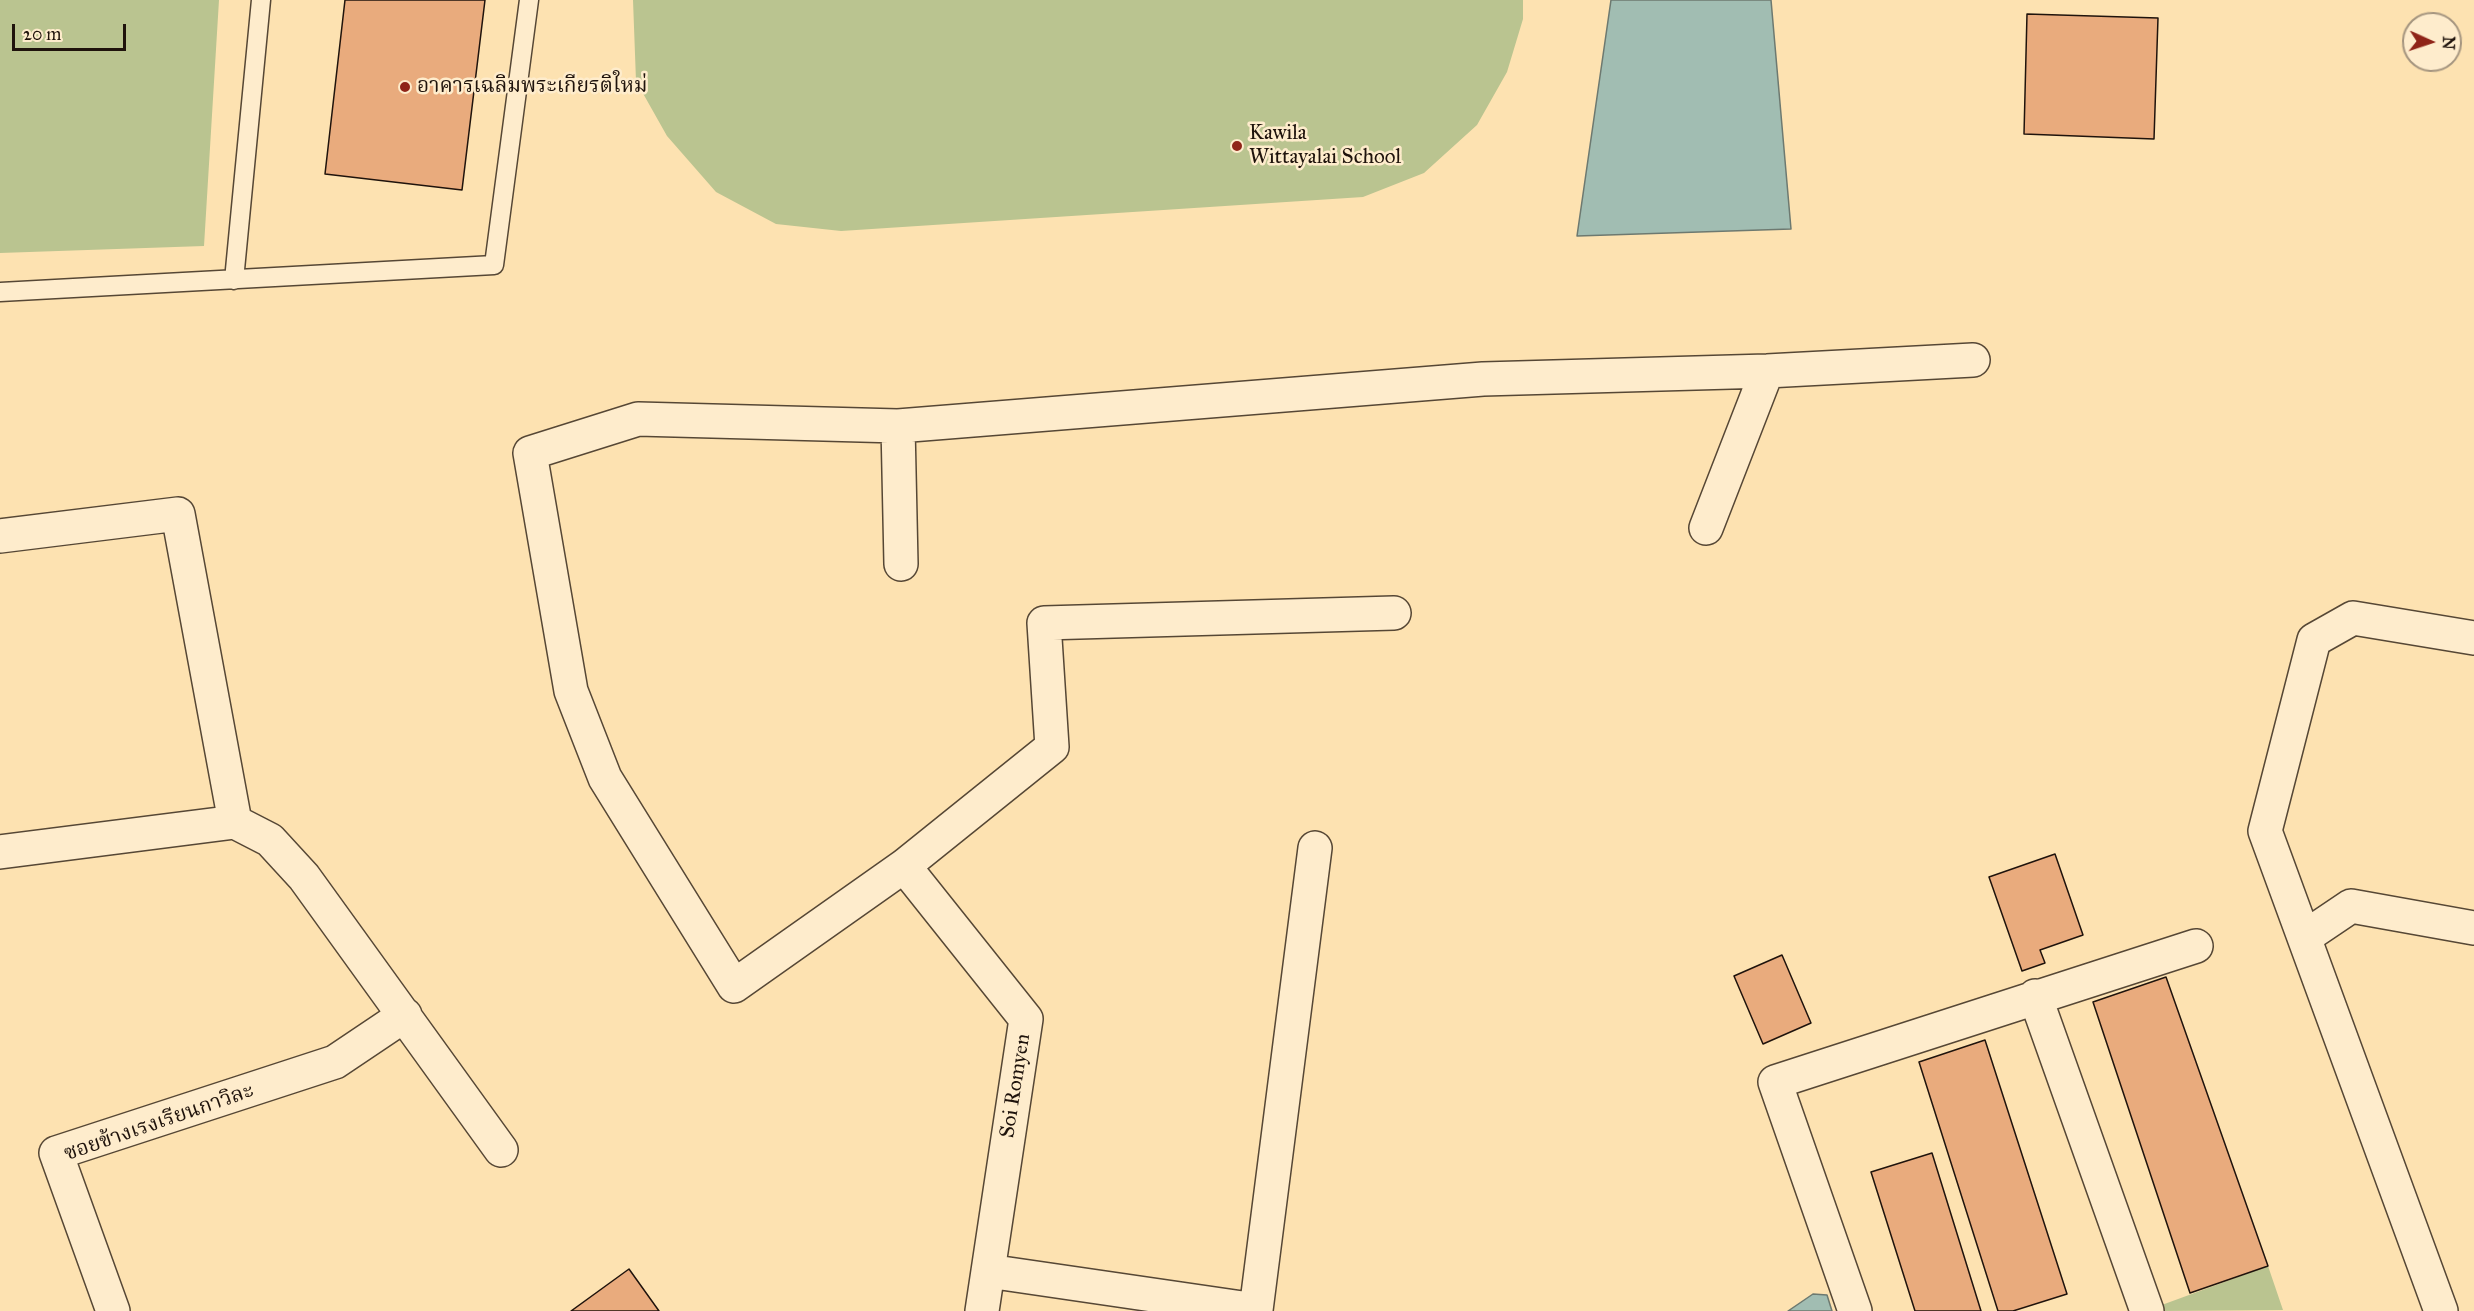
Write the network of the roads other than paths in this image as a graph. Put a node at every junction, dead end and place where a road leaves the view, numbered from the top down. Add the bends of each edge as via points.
1 (261, 0) edge
2 (530, 0) edge
3 (234, 280) junction
4 (0, 292) edge
5 (1973, 360) dead end
6 (1767, 370) junction
7 (898, 426) junction
8 (1707, 528) dead end
9 (0, 536) edge
10 (901, 564) dead end
11 (1394, 613) dead end
12 (2474, 638) edge
13 (235, 822) junction
14 (1316, 848) dead end
15 (0, 852) edge
16 (904, 866) junction
17 (2474, 928) edge
18 (2305, 937) junction
19 (2196, 946) dead end
20 (2035, 996) junction
21 (405, 1015) junction
22 (501, 1150) dead end
23 (988, 1271) junction
24 (113, 1311) edge
25 (982, 1311) edge
26 (1855, 1311) edge
27 (2147, 1311) edge
28 (2441, 1311) edge

1 - 3 lane
2 - 3 lane via 494,265
3 - 4 lane
5 - 6 street
6 - 7 street via 1483,379
6 - 8 street
7 - 10 street
7 - 16 street via 638,419 530,453 571,691 605,778 734,986
9 - 13 street via 178,513
11 - 16 street via 1044,623 1052,747
12 - 18 street via 2353,618 2314,640 2265,831
13 - 15 street
13 - 21 street via 270,840 304,877
14 - 23 street via 1256,1310
16 - 23 street, Soi Romyen via 1026,1019
17 - 18 street via 2351,906
18 - 28 street
19 - 20 street
20 - 26 street via 1775,1082
20 - 27 street
21 - 22 street
21 - 24 street, ซอยข้างเรงเรียนกาวิละ via 335,1062 56,1153
23 - 25 street, Soi Romyen

